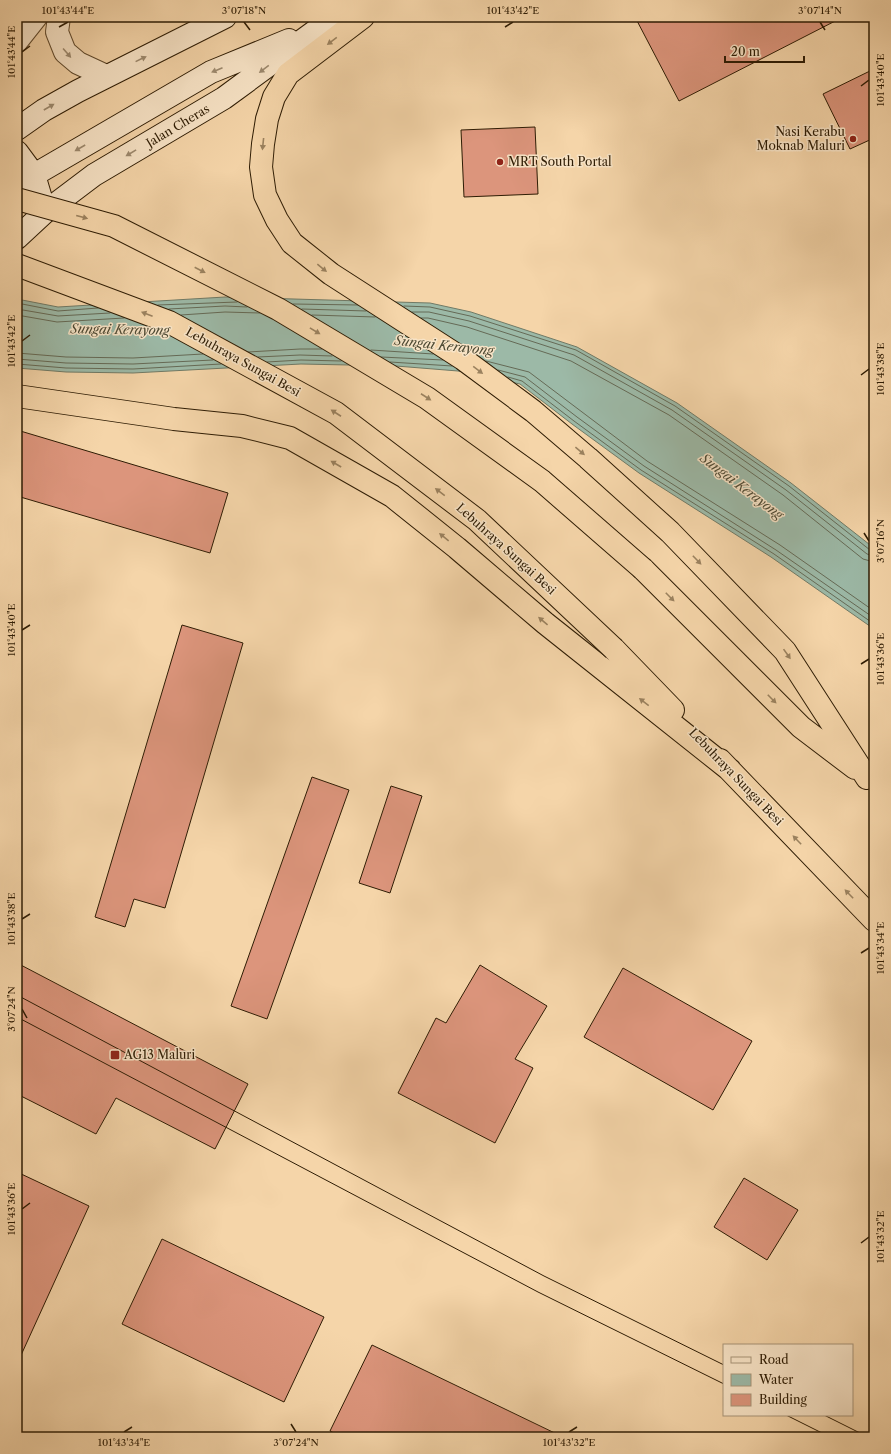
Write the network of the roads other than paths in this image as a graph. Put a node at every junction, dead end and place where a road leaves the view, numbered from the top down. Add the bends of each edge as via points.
1 (36, 17) edge
2 (59, 17) edge
3 (225, 17) edge
4 (341, 17) edge
5 (363, 17) edge
6 (318, 28) junction
7 (17, 41) edge
8 (106, 76) junction
9 (17, 129) edge
10 (17, 152) edge
11 (34, 175) junction
12 (17, 189) edge
13 (17, 199) edge
14 (45, 212) junction
15 (17, 238) edge
16 (17, 265) edge
17 (17, 396) edge
18 (730, 770) junction
19 (871, 780) edge
20 (874, 920) edge

1 - 7 main road
2 -> 8 main road via 57,32 64,52 78,63
8 -> 3 main road
4 - 6 main road, Jalan Cheras
5 -> 19 highway via 288,74 274,97 267,119 261,167 265,195 292,243 331,274 463,359 533,411 670,532 785,651
6 -> 11 main road via 211,72
6 -> 14 main road, Jalan Cheras via 224,98 94,175
9 -> 8 main road via 44,110
10 - 11 main road
11 - 12 main road
11 - 14 main road
13 -> 19 highway, bridge via 114,226 278,309 427,398 542,482 643,569 801,727
14 - 15 main road, Jalan Cheras
18 -> 16 highway, Lebuhraya Sungai Besi, bridge via 614,649 477,520 336,413 169,322
18 -> 17 highway via 544,623 392,496 290,438 242,426 174,419
20 -> 18 highway, Lebuhraya Sungai Besi

